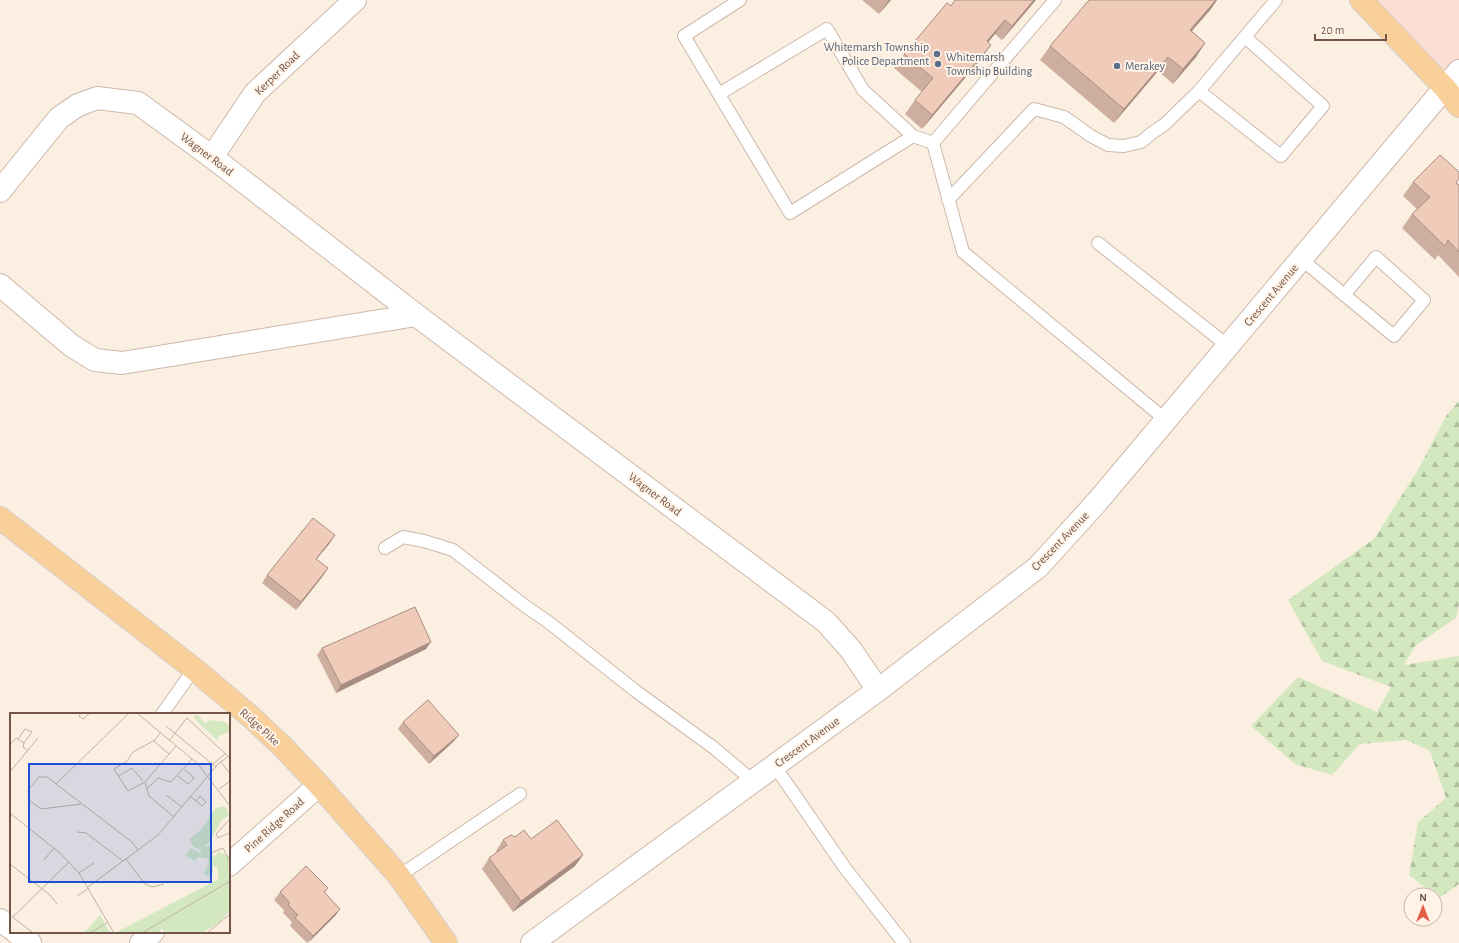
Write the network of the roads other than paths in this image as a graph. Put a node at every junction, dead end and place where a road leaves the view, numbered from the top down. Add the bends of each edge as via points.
1 (355, 0) edge
2 (740, 0) edge
3 (1054, 0) edge
4 (1276, 0) edge
5 (1362, 0) edge
6 (1245, 37) junction
7 (1459, 71) edge
8 (1445, 88) junction
9 (1200, 91) junction
10 (719, 94) junction
11 (1459, 106) edge
12 (913, 136) junction
13 (933, 143) junction
14 (212, 157) junction
15 (0, 191) edge
16 (948, 200) junction
17 (1098, 243) dead end
18 (1301, 260) junction
19 (0, 285) edge
20 (1344, 295) junction
21 (416, 315) junction
22 (1228, 346) junction
23 (1166, 420) junction
24 (0, 518) edge
25 (386, 548) dead end
26 (194, 669) junction
27 (878, 690) junction
28 (163, 713) edge
29 (774, 765) junction
30 (754, 781) junction
31 (319, 785) junction
32 (520, 794) dead end
33 (230, 864) edge
34 (399, 876) junction
35 (0, 920) edge
36 (10, 927) edge
37 (17, 933) edge
38 (152, 933) edge
39 (30, 943) edge
40 (141, 943) edge
41 (446, 943) edge
42 (532, 943) edge
43 (904, 943) edge

1 - 14 street, Kerper Road via 254,93
2 - 10 lane via 684,36
3 - 13 lane
4 - 6 lane
5 - 8 main road
6 - 9 lane
6 - 9 lane via 1323,106 1281,156
7 - 8 street, Crescent Avenue
8 - 11 main road
8 - 18 street, Crescent Avenue
9 - 16 lane via 1165,124 1141,142 1124,146 1108,145 1064,117 1034,109
10 - 12 lane via 827,29 863,90
10 - 12 lane via 790,213
12 - 13 lane
13 - 16 lane
14 - 15 street, Wagner Road via 138,103 97,98 78,105 59,118
14 - 21 street, Wagner Road
16 - 23 lane via 963,252
17 - 22 lane
18 - 20 lane
18 - 22 street, Crescent Avenue
19 - 21 street via 72,346 95,360 122,363
20 - 20 lane via 1394,336 1424,300 1376,257
21 - 27 street, Wagner Road via 826,622 850,650
22 - 23 street, Crescent Avenue
23 - 27 street, Crescent Avenue via 1097,502 1038,566
24 - 26 main road, Ridge Pike
25 - 30 lane via 403,537 453,550
26 - 28 lane
26 - 31 main road, Ridge Pike via 251,717
27 - 29 street, Crescent Avenue
29 - 30 street, Crescent Avenue
29 - 43 lane via 845,868
30 - 42 street, Crescent Avenue
31 - 33 street, Pine Ridge Road
31 - 34 main road, Ridge Pike
32 - 34 lane
34 - 41 main road, Ridge Pike
35 - 36 street
37 - 39 street
38 - 40 street

